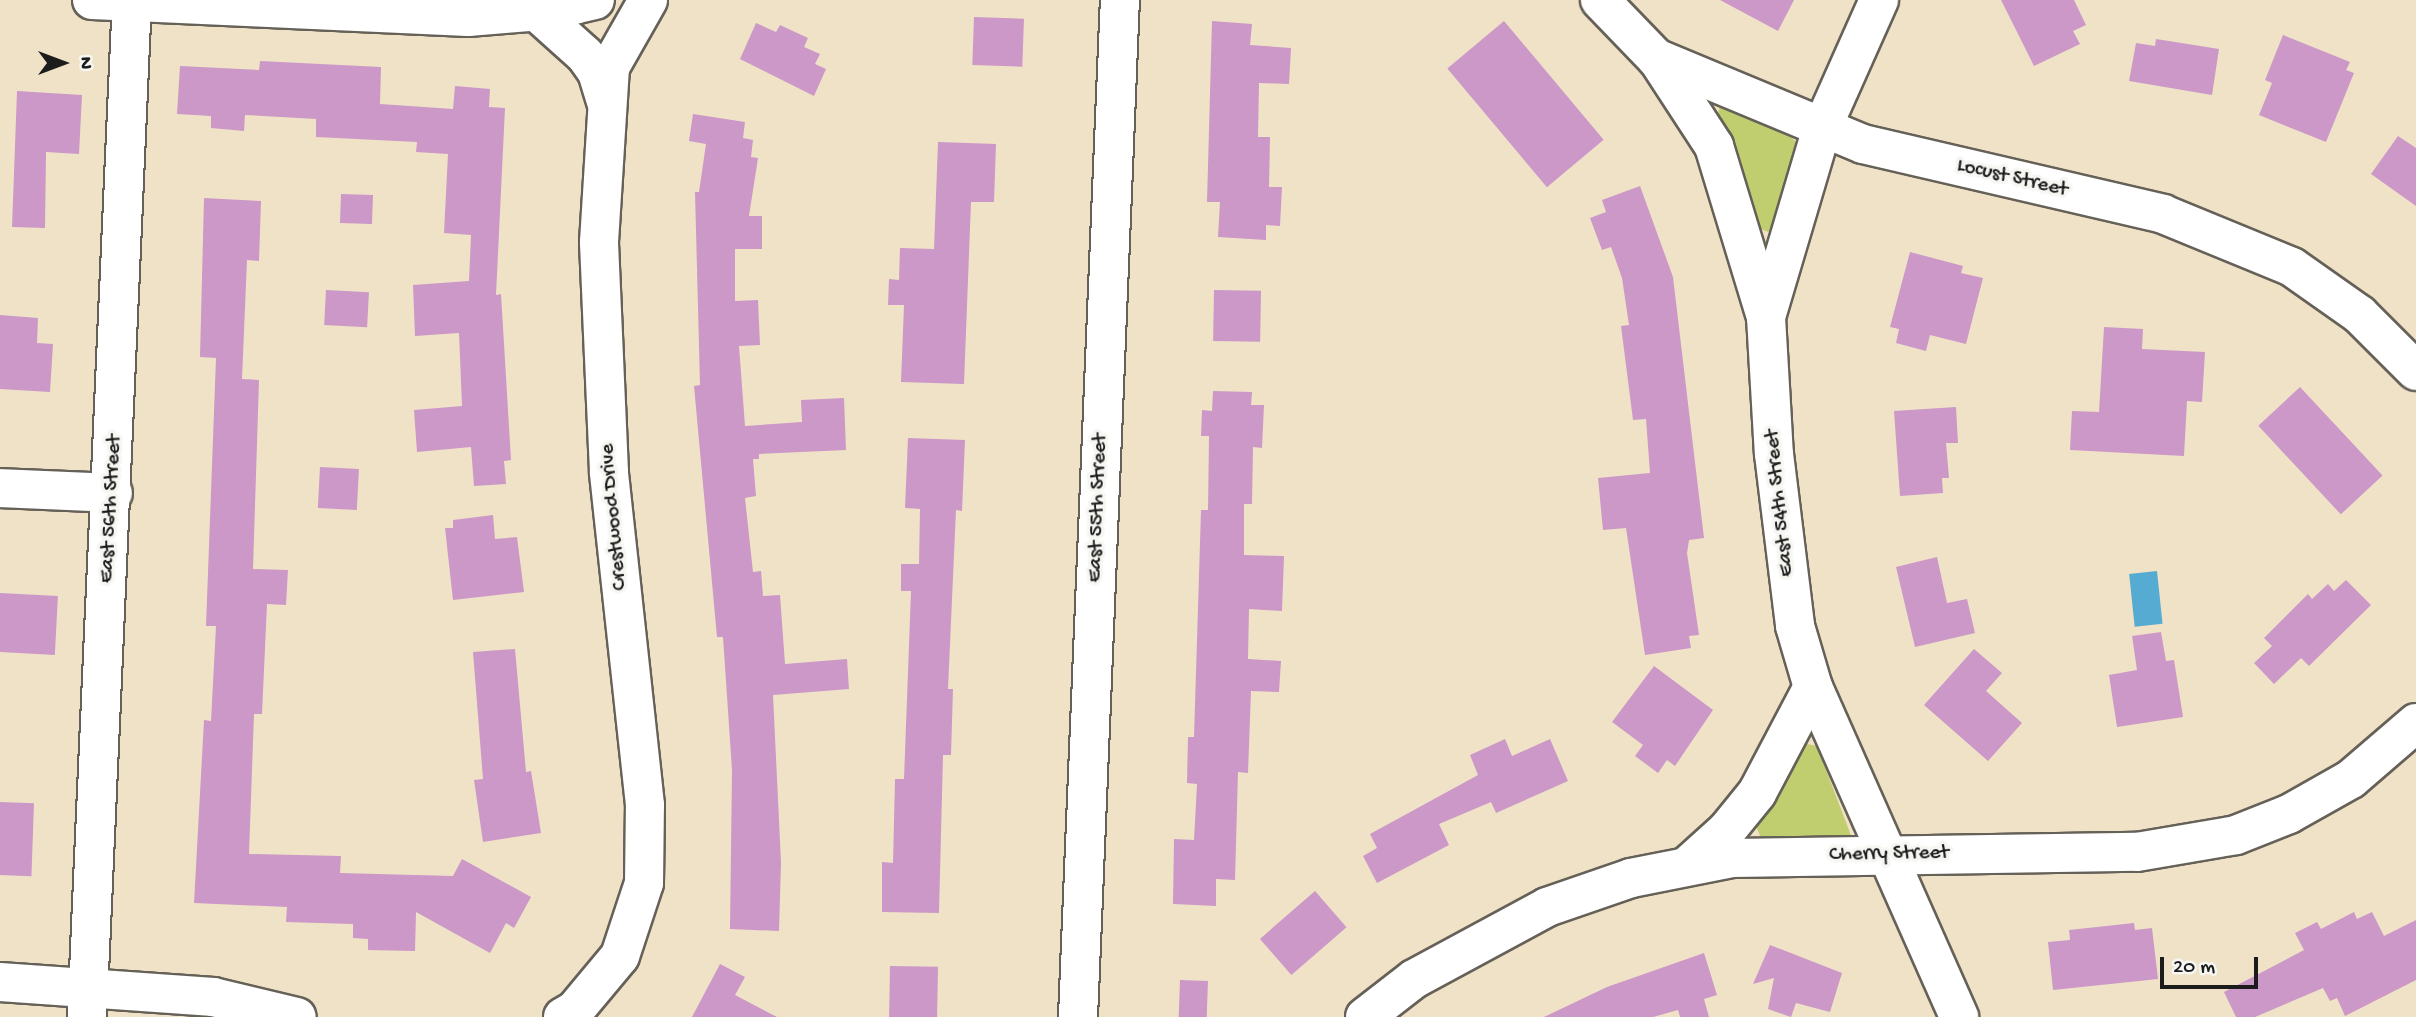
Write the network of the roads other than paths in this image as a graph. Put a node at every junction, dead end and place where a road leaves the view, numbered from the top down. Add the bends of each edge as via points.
1 (92, 0) edge
2 (595, 0) edge
3 (648, 0) edge
4 (1120, 0) edge
5 (1600, 0) edge
6 (1879, 0) edge
7 (132, 1) edge
8 (537, 12) junction
9 (1657, 58) junction
10 (606, 102) junction
11 (1822, 128) junction
12 (1766, 317) junction
13 (2416, 371) edge
14 (0, 488) edge
15 (113, 494) junction
16 (1813, 687) junction
17 (2416, 723) edge
18 (1886, 855) junction
19 (1687, 866) junction
20 (0, 982) edge
21 (88, 1002) edge
22 (297, 1017) edge
23 (563, 1017) edge
24 (1078, 1017) edge
25 (1365, 1017) edge
26 (1959, 1017) edge

1 - 7 street
2 - 8 street
3 - 10 street, Crestwood Drive via 610,67
4 - 24 street, East 55th Street
5 - 9 street, Locust Street
6 - 11 street, East 54th Street
7 - 8 street via 468,17
7 - 15 street, East 56th Street
8 - 10 street via 585,55 597,72
9 - 11 street, Locust Street
9 - 12 street, East 54th Street via 1692,105 1714,146
10 - 23 street, Crestwood Drive via 599,242 609,472 645,805 644,883 620,956 575,1010
11 - 12 street, East 54th Street
11 - 13 street, Locust Street via 1863,144 2163,214 2292,267 2360,315
12 - 16 street, East 54th Street via 1782,538 1795,626
14 - 15 street
15 - 21 street, East 56th Street
16 - 18 street, East 54th Street
16 - 19 street via 1757,793 1727,830
17 - 18 street, Cherry Street via 2351,779 2289,814 2236,835 2137,852
18 - 19 street, Cherry Street via 1733,858
18 - 26 street, East 54th Street
19 - 25 street, Cherry Street via 1631,878 1547,907 1414,979
20 - 21 street
21 - 22 street via 213,997

